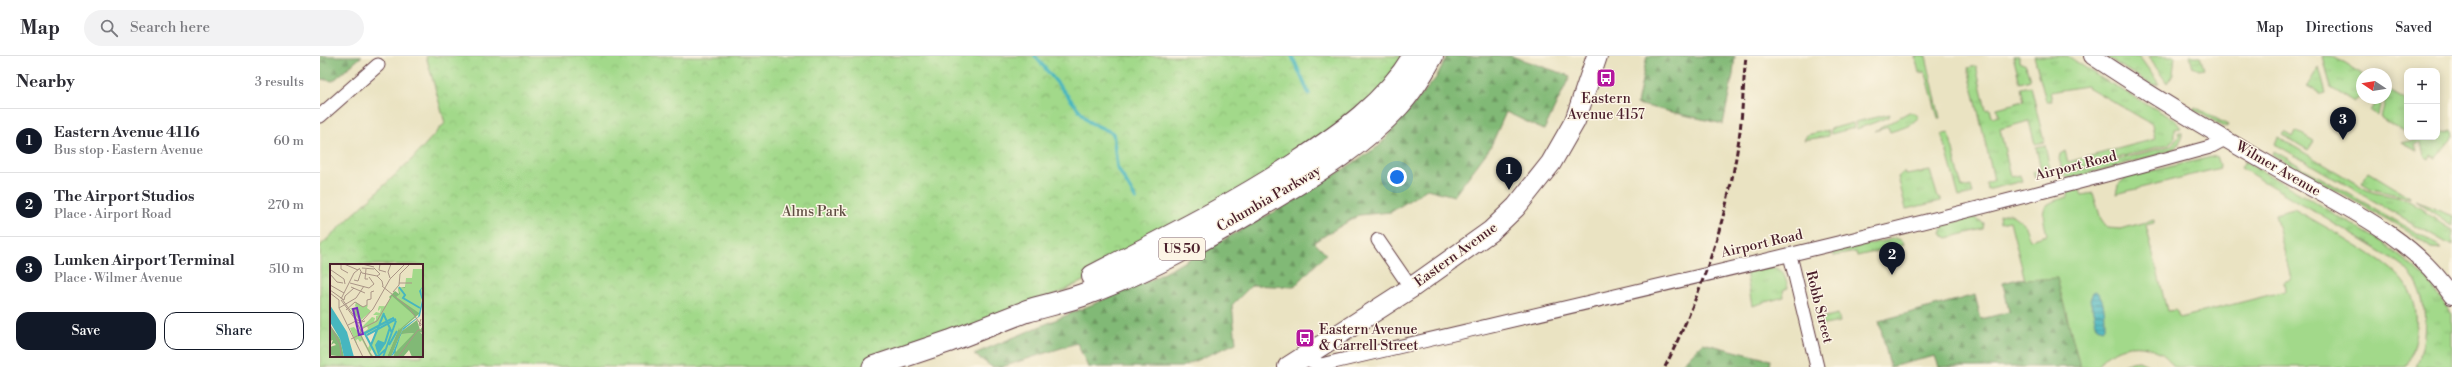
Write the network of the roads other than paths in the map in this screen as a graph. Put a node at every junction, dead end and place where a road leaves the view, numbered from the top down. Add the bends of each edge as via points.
1 (1414, 56) edge
2 (1432, 56) edge
3 (1597, 56) edge
4 (2092, 56) edge
5 (378, 65) dead end
6 (320, 116) edge
7 (2225, 139) junction
8 (1378, 240) dead end
9 (1790, 255) junction
10 (1411, 288) junction
11 (2452, 296) edge
12 (1027, 311) junction
13 (1300, 364) edge
14 (873, 367) edge
15 (1817, 367) edge

1 - 12 highway, Columbia Parkway / US 50 via 1382,97 1356,122 1319,148 1238,200
2 - 12 highway, Columbia Parkway / US 50 via 1420,78 1398,106 1367,135 1327,166 1248,214 1158,262 1088,293
3 - 10 main road, Eastern Avenue via 1575,121 1551,163 1534,186 1491,231
4 - 7 street, Wilmer Avenue via 2166,106
5 - 6 street
7 - 9 street, Airport Road via 2210,147 2102,177
7 - 11 street, Wilmer Avenue via 2367,219 2432,269
8 - 10 street
9 - 13 street, Airport Road via 1320,365
9 - 15 street, Robb Street
10 - 13 main road, Eastern Avenue
12 - 14 highway, Columbia Parkway / US 50 via 950,342

